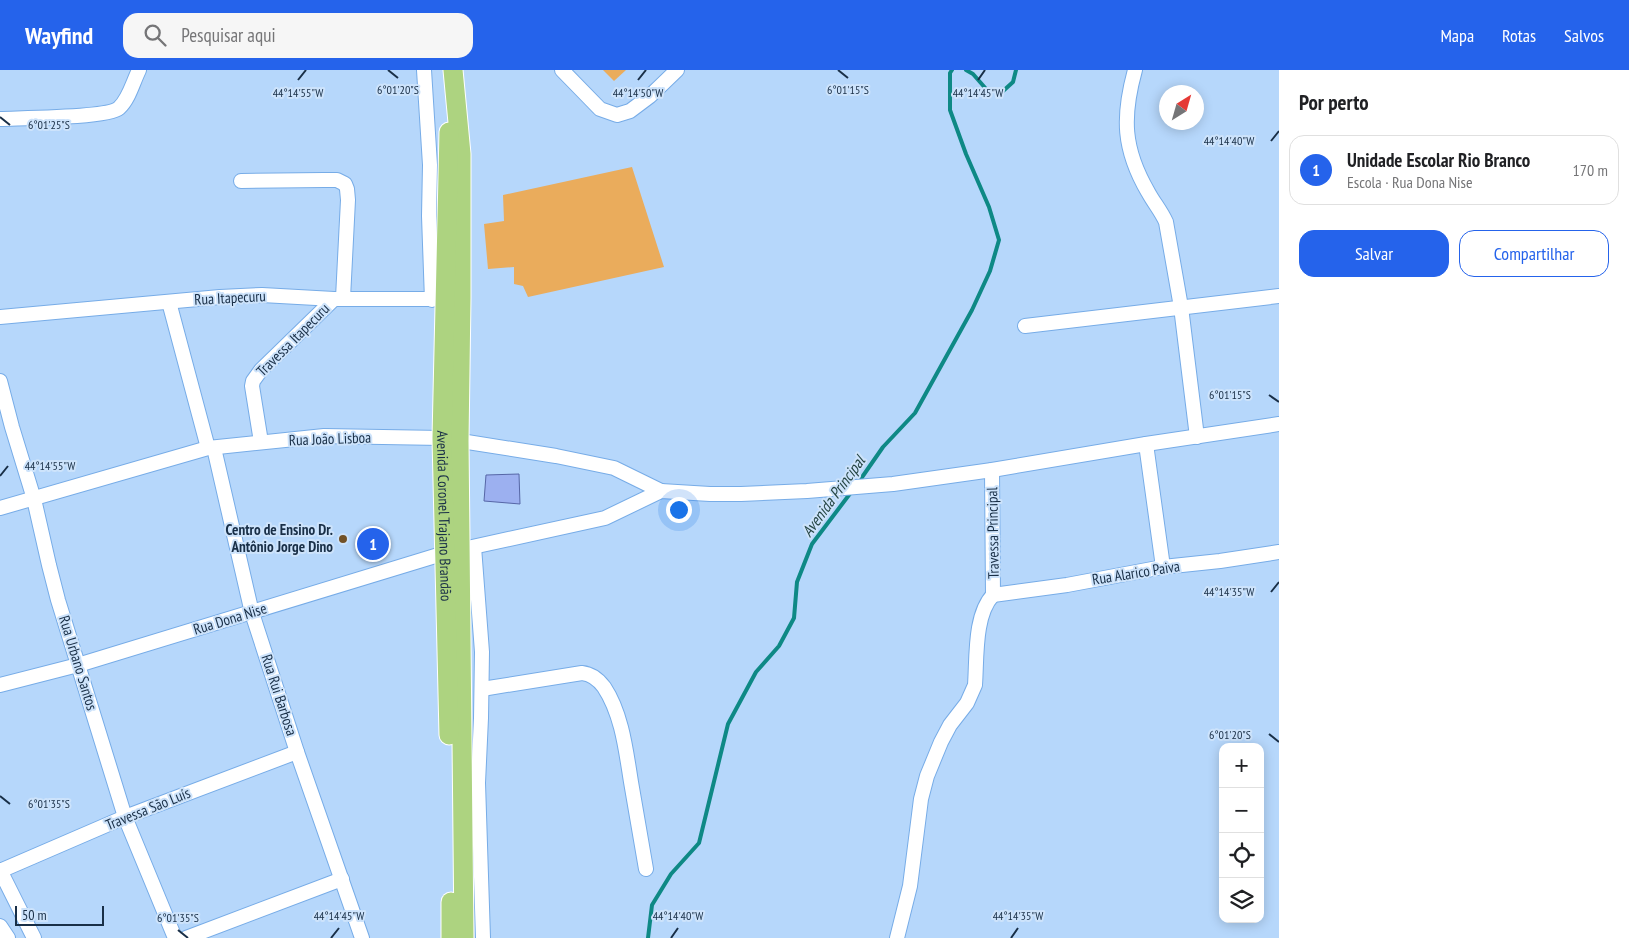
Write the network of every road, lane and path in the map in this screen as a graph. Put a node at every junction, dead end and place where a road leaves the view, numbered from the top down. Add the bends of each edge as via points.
1 (139, 70) edge
2 (424, 70) edge
3 (453, 70) edge
4 (562, 70) edge
5 (677, 70) edge
6 (1135, 70) edge
7 (0, 118) edge
8 (241, 181) dead end
9 (1279, 296) edge
10 (338, 298) junction
11 (446, 299) junction
12 (169, 302) junction
13 (1182, 308) junction
14 (0, 317) edge
15 (1025, 326) dead end
16 (0, 382) edge
17 (1279, 424) edge
18 (1197, 437) junction
19 (451, 439) junction
20 (261, 442) junction
21 (1146, 444) junction
22 (211, 448) junction
23 (992, 470) junction
24 (661, 490) junction
25 (34, 499) junction
26 (0, 508) edge
27 (459, 550) junction
28 (1279, 552) edge
29 (1163, 567) junction
30 (994, 595) junction
31 (252, 613) junction
32 (78, 665) junction
33 (0, 685) edge
34 (482, 689) junction
35 (297, 752) junction
36 (125, 818) junction
37 (646, 869) dead end
38 (0, 871) edge
39 (342, 879) junction
40 (0, 926) edge
41 (8, 938) edge
42 (34, 938) edge
43 (174, 938) edge
44 (186, 938) edge
45 (362, 938) edge
46 (451, 938) edge
47 (464, 938) edge
48 (483, 938) edge
49 (897, 938) edge

1 - 7 street via 124,100 112,112
2 - 11 street via 430,165 429,216
3 - 11 main road, Avenida Coronel Trajano Brandão via 455,94 449,123
4 - 5 street via 600,109 621,115 650,96
6 - 13 street via 1128,100 1127,143 1148,193 1166,222
8 - 10 street via 332,180 345,184 348,200
9 - 13 street
10 - 11 street, Rua Itapecuru
10 - 12 street, Rua Itapecuru via 262,296
10 - 20 street, Travessa Itapecuru via 253,381
11 - 19 main road, Avenida Coronel Trajano Brandão
12 - 14 street, Rua Itapecuru
12 - 22 street, Rua Rui Barbosa
13 - 15 street
13 - 18 street
16 - 25 street, Rua Urbano Santos
17 - 18 street
18 - 21 street
19 - 20 street, Rua João Lisboa via 324,436
19 - 24 street, Rua João Lisboa via 614,468
19 - 27 main road, Avenida Coronel Trajano Brandão
20 - 22 street, Rua João Lisboa
21 - 23 street
21 - 29 street
22 - 25 street, Rua João Lisboa
22 - 31 street, Rua Rui Barbosa
23 - 24 street via 798,492 710,494
23 - 30 street, Travessa Principal
24 - 27 street via 605,518
25 - 26 street, Rua João Lisboa
25 - 32 street, Rua Urbano Santos via 48,565
27 - 31 street, Rua Dona Nise
27 - 34 street, Avenida Coronel Trajano Brandão via 482,652
27 - 46 main road, Avenida Coronel Trajano Brandão
27 - 47 main road, Avenida Coronel Trajano Brandão
28 - 29 street, Rua Alarico Paiva
29 - 30 street, Rua Alarico Paiva
30 - 49 street via 981,616 975,685 971,696 940,742 927,776 910,886
31 - 32 street, Rua Dona Nise
31 - 35 street, Rua Rui Barbosa
32 - 33 street, Rua Dona Nise
32 - 36 street, Rua Urbano Santos
34 - 37 street via 582,673 600,682 621,729
34 - 48 street, Avenida Coronel Trajano Brandão via 478,783
35 - 36 street, Travessa São Luís
35 - 39 street, Rua Rui Barbosa
36 - 38 street, Travessa São Luís
36 - 43 street, Rua Urbano Santos
38 - 42 street
39 - 44 street
39 - 45 street, Rua Rui Barbosa
40 - 41 street

